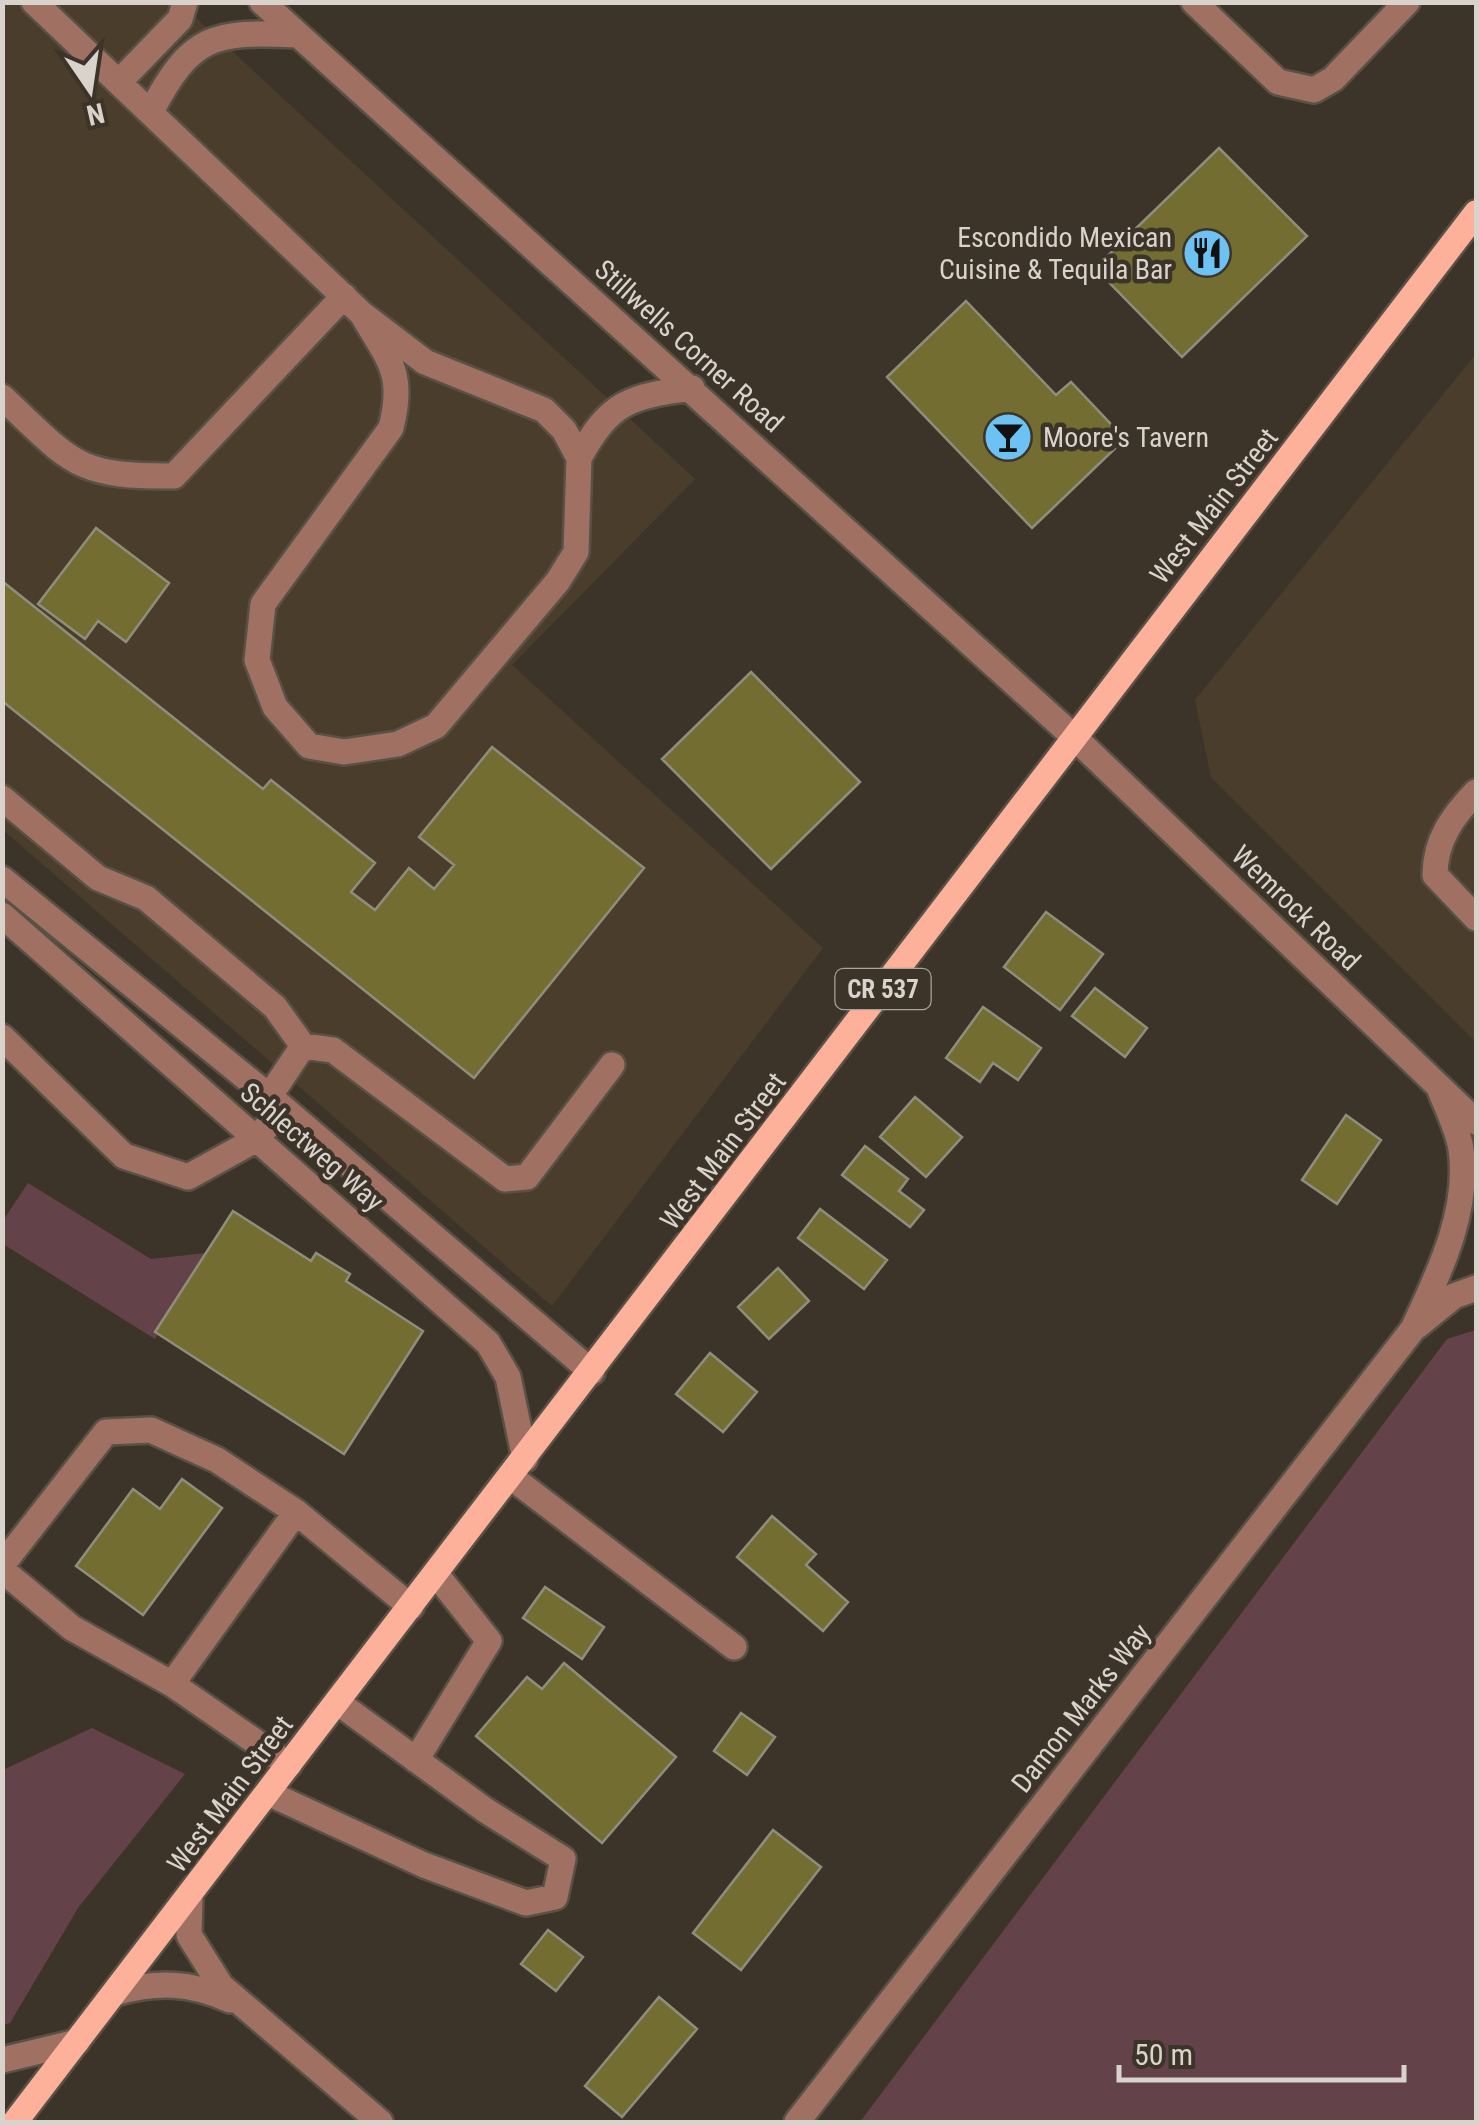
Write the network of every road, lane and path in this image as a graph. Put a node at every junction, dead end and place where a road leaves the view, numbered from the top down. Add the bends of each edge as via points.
1 (34, 2) edge
2 (185, 2) edge
3 (262, 2) edge
4 (1194, 2) edge
5 (1407, 2) edge
6 (296, 35) junction
7 (120, 81) junction
8 (152, 110) junction
9 (1476, 214) edge
10 (353, 305) junction
11 (692, 388) junction
12 (2, 397) edge
13 (579, 458) junction
14 (1074, 737) junction
15 (1476, 792) edge
16 (2, 798) edge
17 (2, 879) edge
18 (2, 916) edge
19 (1476, 918) edge
20 (2, 1037) edge
21 (303, 1046) junction
22 (612, 1064) dead end
23 (1439, 1085) junction
24 (276, 1102) junction
25 (1476, 1122) edge
26 (257, 1138) junction
27 (1476, 1288) edge
28 (1413, 1330) junction
29 (592, 1372) junction
30 (518, 1468) junction
31 (296, 1512) junction
32 (2, 1567) edge
33 (436, 1574) junction
34 (411, 1606) junction
35 (734, 1647) dead end
36 (172, 1684) junction
37 (337, 1702) junction
38 (416, 1760) junction
39 (289, 1765) junction
40 (268, 1793) junction
41 (190, 1897) junction
42 (114, 1993) junction
43 (235, 2002) junction
44 (77, 2042) junction
45 (2, 2060) edge
46 (15, 2122) edge
47 (380, 2122) edge
48 (798, 2122) edge

1 - 7 street
2 - 7 street via 172,28
3 - 6 street, Stillwells Corner Road
4 - 5 street via 1278,82 1314,90 1333,79
6 - 8 street via 252,33 189,51
6 - 11 street, Stillwells Corner Road
7 - 8 street
8 - 10 street
9 - 14 main road, West Main Street / CR 537
10 - 12 street via 174,476 113,476 72,462
10 - 13 street via 424,362 544,410
10 - 13 street via 396,372 399,396 390,428 263,604 258,660 275,707 310,746 344,752 398,744 436,726 576,552
11 - 13 street via 634,397 597,426
11 - 14 street, Stillwells Corner Road
14 - 23 street, Wemrock Road
14 - 29 main road, West Main Street / CR 537
15 - 19 street via 1442,836 1434,874
16 - 21 street via 98,878 146,898 276,1007
17 - 24 street, Schlectweg Way
18 - 26 street, Schlectweg Way
20 - 26 street via 124,1156 188,1176
21 - 22 street via 332,1050 505,1179 527,1177
21 - 24 street
23 - 25 street, Wemrock Road
23 - 28 street, Damon Marks Way via 1461,1149 1459,1185 1440,1271
24 - 26 street
24 - 29 street, Schlectweg Way
26 - 30 street, Schlectweg Way via 488,1343 508,1378
27 - 28 street, Damon Marks Way via 1454,1296
28 - 48 street, Damon Marks Way
29 - 30 main road, West Main Street / CR 537
30 - 33 main road, West Main Street / CR 537
30 - 35 street
31 - 32 street via 216,1460 151,1430 106,1432
31 - 34 street
31 - 36 street
32 - 36 street via 72,1628
33 - 34 main road, West Main Street / CR 537
33 - 38 street via 489,1641
34 - 37 main road, West Main Street / CR 537
36 - 39 street
37 - 38 street
37 - 39 main road, West Main Street / CR 537
38 - 40 street via 563,1859 555,1897 526,1903 424,1865
39 - 40 main road, West Main Street / CR 537
40 - 41 main road, West Main Street / CR 537
41 - 42 main road, West Main Street / CR 537
41 - 43 street via 189,1935
42 - 43 street via 178,1984
42 - 44 main road, West Main Street / CR 537
43 - 47 street
44 - 45 street
44 - 46 main road, West Main Street / CR 537

